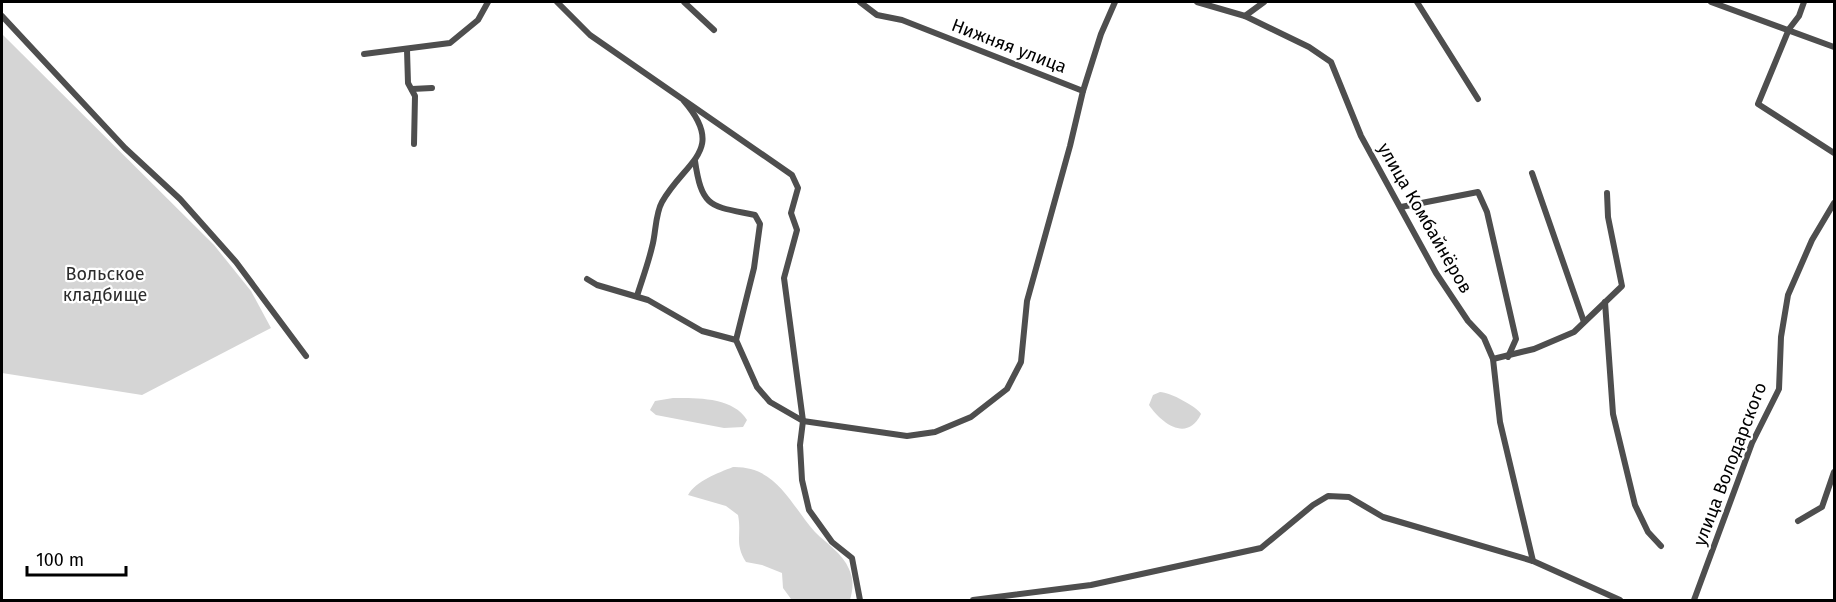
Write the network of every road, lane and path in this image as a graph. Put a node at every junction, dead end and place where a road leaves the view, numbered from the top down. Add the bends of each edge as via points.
1 (488, 2) edge
2 (557, 2) edge
3 (684, 2) edge
4 (860, 2) edge
5 (1115, 2) edge
6 (1197, 2) edge
7 (1264, 2) edge
8 (1416, 2) edge
9 (1711, 2) edge
10 (1804, 2) edge
11 (2, 16) edge
12 (1245, 16) junction
13 (1789, 29) junction
14 (714, 30) dead end
15 (1834, 47) edge
16 (407, 50) junction
17 (364, 54) dead end
18 (432, 88) dead end
19 (412, 89) junction
20 (1083, 91) junction
21 (678, 94) junction
22 (1478, 99) dead end
23 (414, 144) dead end
24 (1834, 153) edge
25 (695, 161) junction
26 (1532, 173) dead end
27 (1607, 193) dead end
28 (1834, 203) edge
29 (1401, 207) junction
30 (587, 279) dead end
31 (637, 296) junction
32 (1605, 302) junction
33 (1584, 322) junction
34 (736, 340) junction
35 (306, 356) dead end
36 (1508, 357) junction
37 (1493, 359) junction
38 (803, 421) junction
39 (1834, 472) edge
40 (1798, 521) dead end
41 (1660, 546) dead end
42 (1533, 561) junction
43 (860, 600) edge
44 (973, 600) edge
45 (1620, 600) edge
46 (1694, 600) edge

1 - 16 street via 478,21 450,43
2 - 21 street via 590,35
3 - 14 street
4 - 20 street, Нижняя улица via 877,15 902,20
5 - 20 street
6 - 12 street
7 - 12 street
8 - 22 street
9 - 13 street
10 - 13 street
11 - 35 street via 125,148 180,199 236,262
12 - 29 street, улица Комбайнёров via 1310,47 1331,62 1361,136
13 - 15 street
13 - 24 street via 1758,104
16 - 17 street
16 - 19 street via 408,83
18 - 19 street
19 - 23 street
20 - 38 street via 1027,301 1021,362 1007,388 971,417 935,432 907,436
21 - 25 street via 697,115 703,129 704,142
21 - 38 street via 792,175 798,188 791,213 797,230 784,278
25 - 31 street via 661,203
25 - 34 street via 704,199 719,207 755,215 760,224 754,268
26 - 33 street
27 - 32 street via 1622,286
28 - 46 street, улица Володарского via 1812,240 1788,295 1780,337 1779,389 1752,443
29 - 36 street via 1478,192 1487,212 1516,339
29 - 37 street, улица Комбайнёров via 1436,273 1484,338
30 - 31 street
31 - 34 street via 702,331
32 - 33 street
32 - 41 street via 1613,414 1635,505
33 - 36 street via 1574,332
34 - 38 street via 757,387 770,402
36 - 37 street
37 - 42 street, улица Комбайнёров via 1500,422
38 - 43 street via 802,480 809,510 832,542 852,558
39 - 40 street via 1822,507
42 - 44 street via 1383,517 1349,497 1328,496 1261,548 1091,585
42 - 45 street

